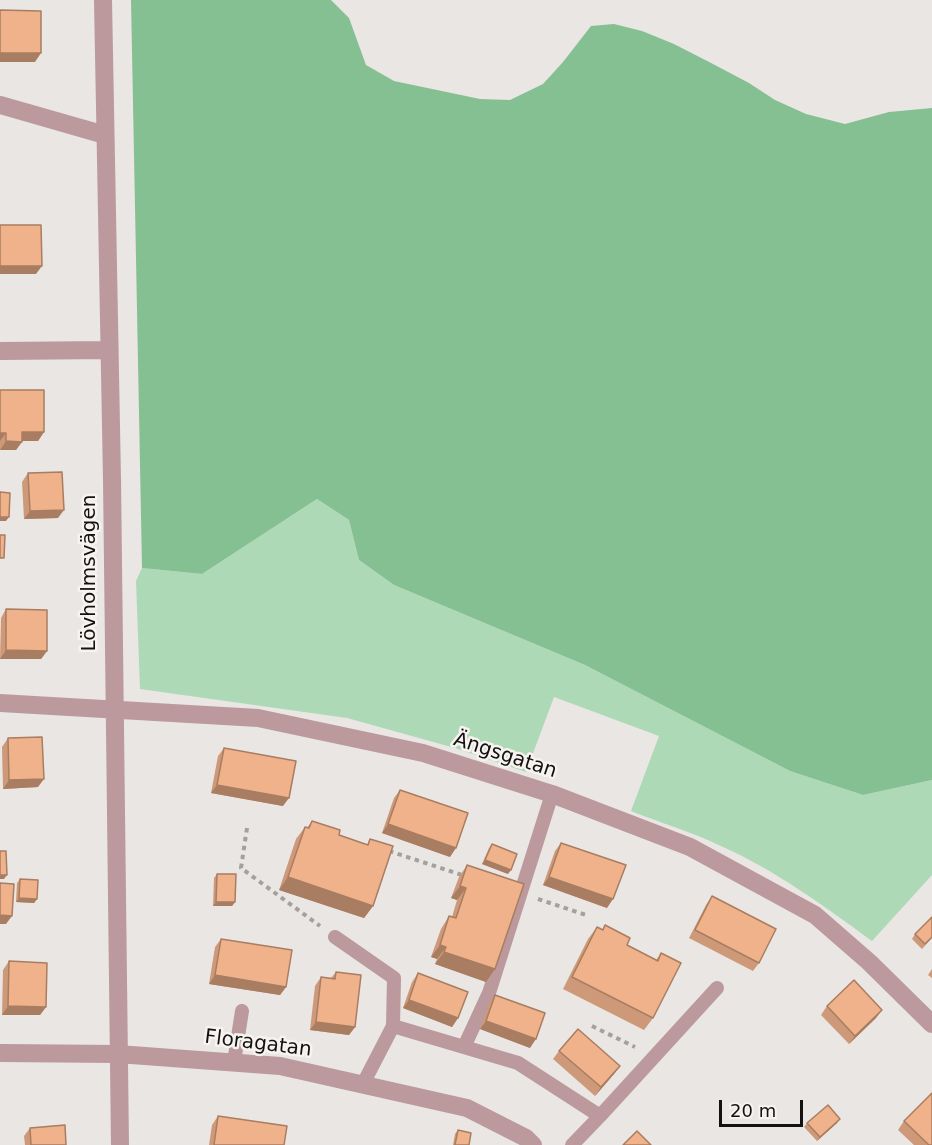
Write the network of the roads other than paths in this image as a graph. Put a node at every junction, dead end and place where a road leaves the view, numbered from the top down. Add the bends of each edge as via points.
1 (103, 0) edge
2 (0, 105) edge
3 (105, 135) junction
4 (109, 350) junction
5 (0, 351) edge
6 (0, 703) edge
7 (114, 709) junction
8 (552, 794) junction
9 (335, 937) road end
10 (717, 988) dead end
11 (242, 1011) dead end
12 (932, 1024) edge
13 (393, 1026) junction
14 (464, 1047) junction
15 (0, 1053) edge
16 (118, 1054) junction
17 (234, 1062) junction
18 (363, 1084) junction
19 (600, 1116) junction
20 (120, 1145) edge
21 (533, 1145) edge
22 (572, 1145) edge

1 - 3 street, Lövholmsvägen
2 - 3 street
3 - 4 street, Lövholmsvägen
4 - 5 street
4 - 7 street, Lövholmsvägen
6 - 7 street, Ängsgatan
7 - 8 street, Ängsgatan via 258,718 423,753
7 - 16 street, Lövholmsvägen
8 - 12 street, Ängsgatan via 690,847 815,915
8 - 14 lane via 489,993
9 - 13 lane via 394,978
10 - 19 lane
11 - 17 lane
13 - 14 lane
13 - 18 lane
14 - 19 lane via 518,1063
15 - 16 street, Floragatan
16 - 17 street, Floragatan
16 - 20 street, Lövholmsvägen
17 - 18 street, Floragatan via 280,1066
18 - 21 street, Floragatan via 467,1108
19 - 22 lane

